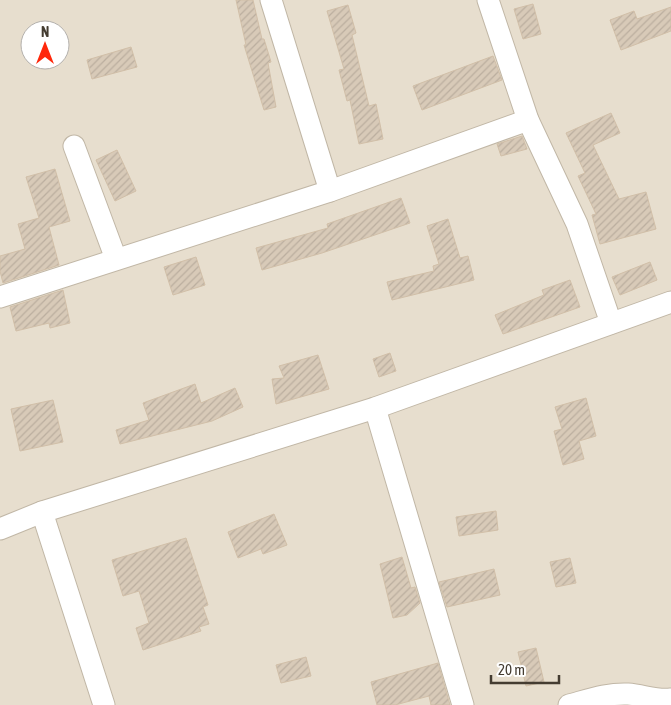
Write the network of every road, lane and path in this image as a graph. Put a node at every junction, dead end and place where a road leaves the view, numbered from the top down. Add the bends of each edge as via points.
1 (271, 0) edge
2 (488, 0) edge
3 (528, 120) junction
4 (74, 146) dead end
5 (330, 191) junction
6 (116, 259) junction
7 (0, 297) edge
8 (671, 302) edge
9 (611, 323) junction
10 (375, 408) junction
11 (42, 512) junction
12 (0, 529) edge
13 (671, 699) edge
14 (104, 705) edge
15 (463, 705) edge
16 (569, 705) edge

1 - 5 street
2 - 3 street
3 - 5 street
3 - 9 street via 576,224
4 - 6 street
5 - 6 street
6 - 7 street
8 - 9 street
9 - 10 street
10 - 11 street
10 - 15 street
11 - 12 street
11 - 14 street
13 - 16 street via 614,694

